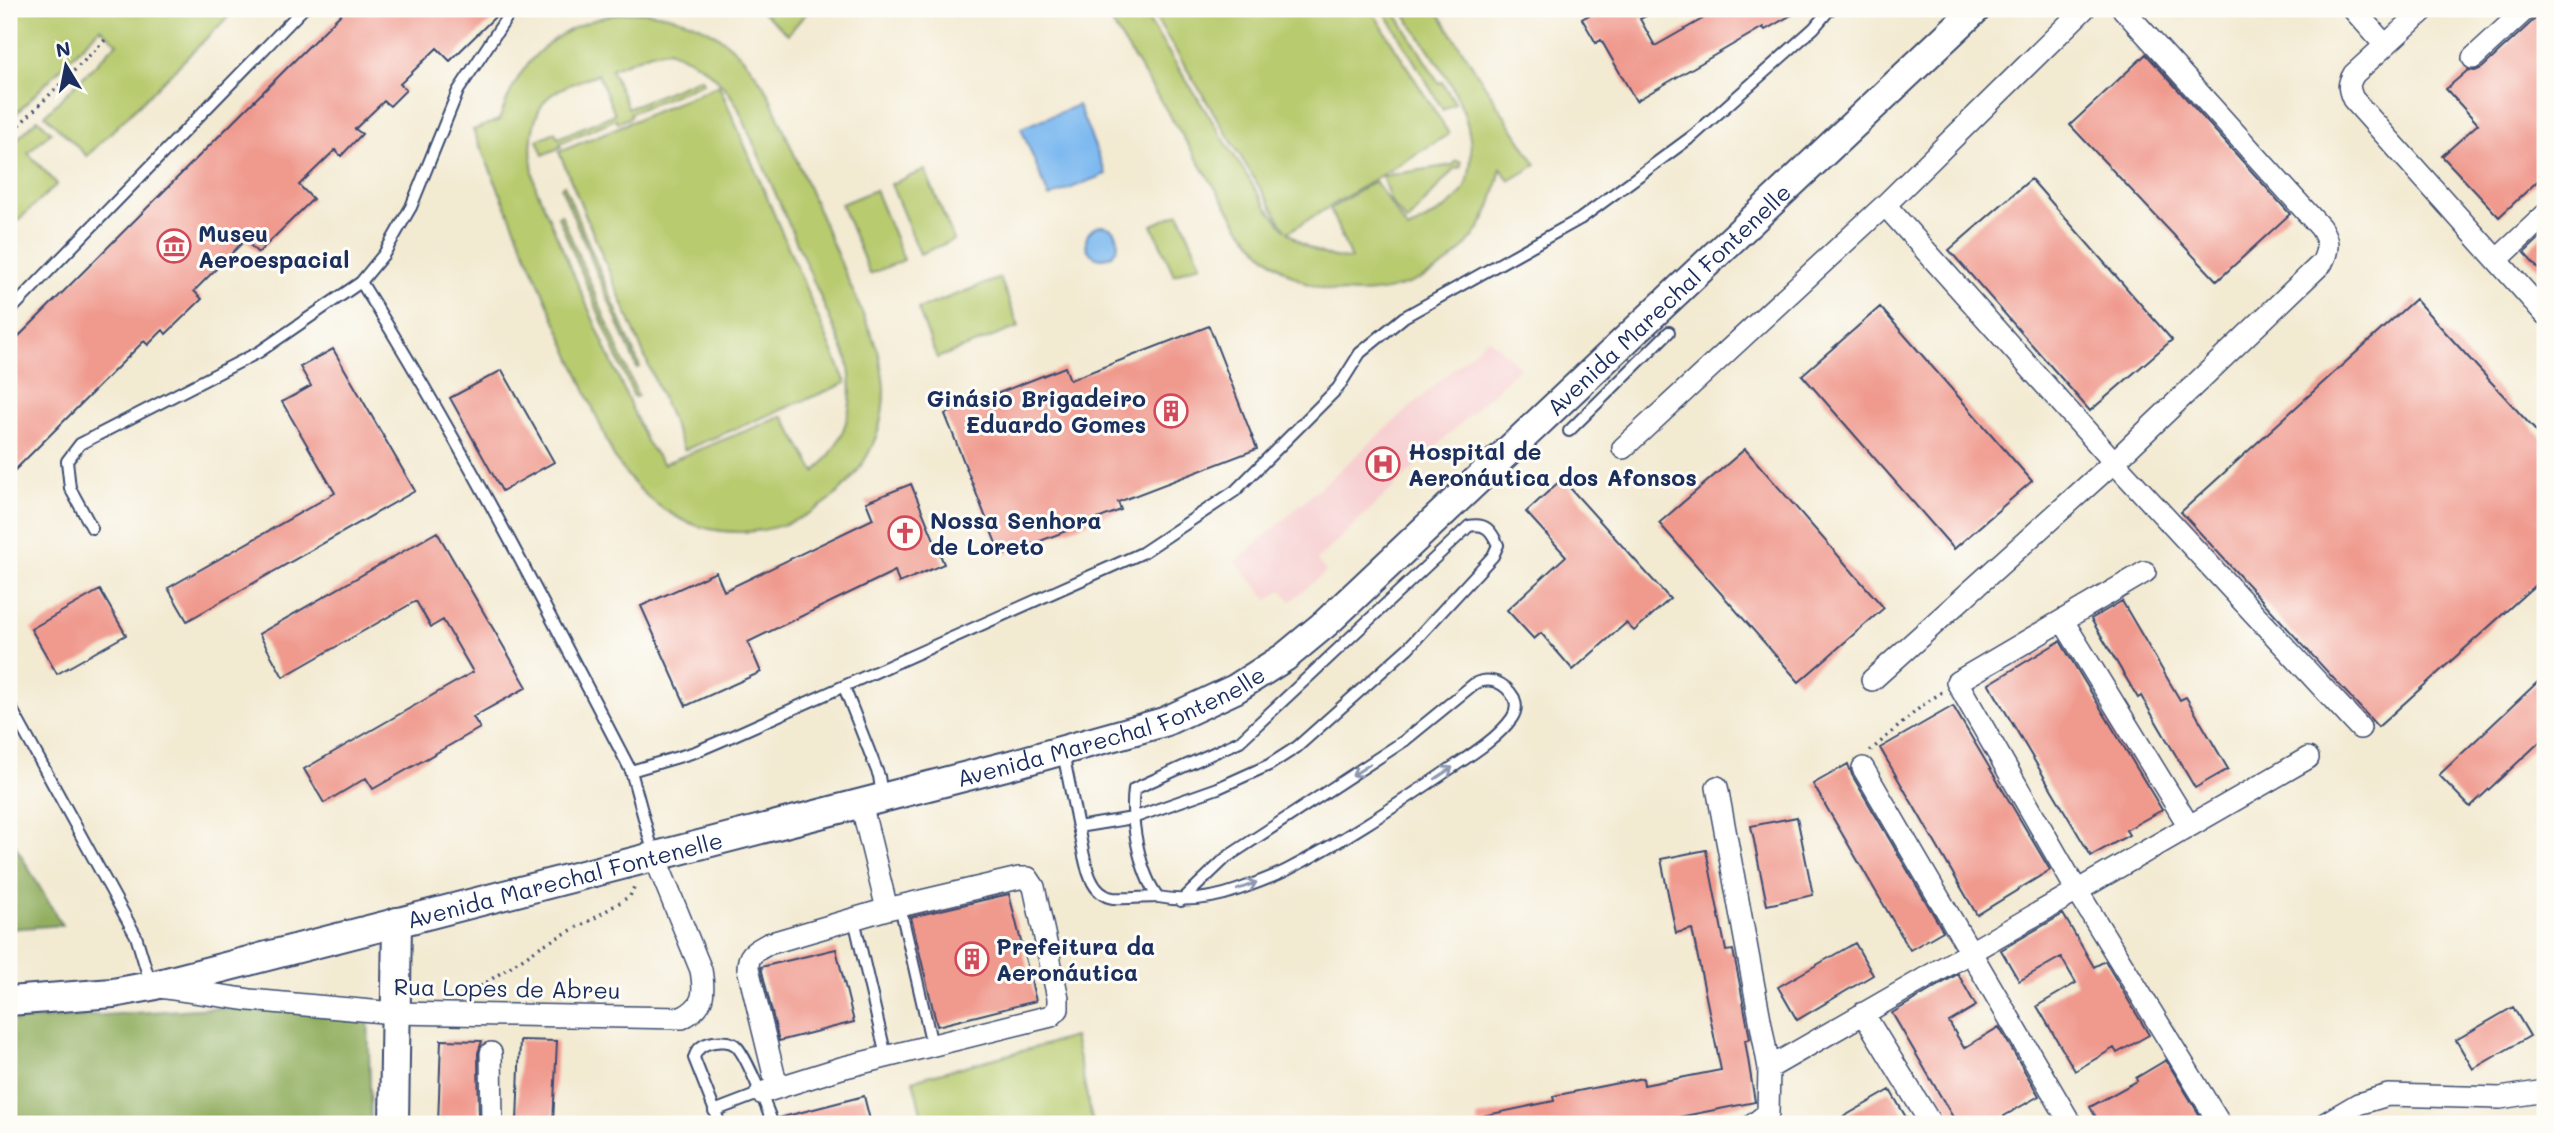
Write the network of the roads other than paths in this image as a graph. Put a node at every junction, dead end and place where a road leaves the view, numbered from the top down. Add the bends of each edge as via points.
1 (303, 9) edge
2 (516, 9) edge
3 (1830, 9) edge
4 (1976, 9) edge
5 (2084, 9) edge
6 (2123, 9) edge
7 (2353, 9) edge
8 (2425, 9) edge
9 (2526, 9) edge
10 (2385, 45) junction
11 (2473, 58) dead end
12 (1885, 205) junction
13 (2545, 215) edge
14 (2497, 259) junction
15 (360, 282) junction
16 (9, 312) edge
17 (2545, 314) edge
18 (1669, 332) dead end
19 (1573, 408) junction
20 (1569, 431) dead end
21 (1543, 434) dead end
22 (1623, 448) dead end
23 (2114, 462) junction
24 (1502, 475) dead end
25 (1468, 489) junction
26 (92, 528) dead end
27 (2145, 572) dead end
28 (2063, 621) junction
29 (1872, 680) dead end
30 (844, 687) junction
31 (9, 704) edge
32 (2360, 728) dead end
33 (1062, 750) junction
34 (2308, 758) dead end
35 (1863, 768) road end
36 (631, 771) junction
37 (1717, 787) dead end
38 (871, 800) junction
39 (1133, 818) junction
40 (2189, 826) junction
41 (1078, 827) junction
42 (645, 858) junction
43 (2076, 890) junction
44 (1158, 897) junction
45 (1181, 901) junction
46 (894, 907) junction
47 (854, 919) junction
48 (397, 922) junction
49 (1970, 951) junction
50 (151, 986) junction
51 (9, 1002) edge
52 (394, 1013) junction
53 (1863, 1013) junction
54 (932, 1045) junction
55 (491, 1053) dead end
56 (886, 1056) junction
57 (1769, 1068) junction
58 (769, 1090) junction
59 (2545, 1091) edge
60 (714, 1111) junction
61 (1765, 1120) edge
62 (394, 1124) edge
63 (492, 1124) edge
64 (720, 1124) edge
65 (773, 1124) edge
66 (1931, 1124) edge
67 (2071, 1124) edge
68 (2220, 1124) edge
69 (2324, 1124) edge

1 - 16 lane
2 - 15 lane via 458,91 411,207 384,254
3 - 30 lane via 1694,135 1625,187 1580,219 1404,317 1360,353 1338,388 1235,491 1142,553
4 - 19 main road, Avenida Marechal Fontenelle
5 - 12 street
6 - 23 street via 2320,227 2328,251 2322,263
7 - 10 street
8 - 10 street
9 - 11 street
10 - 14 street via 2354,74 2349,83 2353,99
12 - 22 street
12 - 23 street
13 - 14 street
14 - 17 street
15 - 26 lane via 258,352 80,444 67,461 70,488
15 - 36 lane via 485,492
18 - 19 lane
19 - 20 lane
19 - 21 lane
19 - 25 main road, Avenida Marechal Fontenelle
23 - 29 street
23 - 32 street
24 - 25 lane
25 - 33 main road, Avenida Marechal Fontenelle via 1285,657 1234,689 1164,722
27 - 28 street
28 - 40 street
28 - 43 street via 1957,682
30 - 36 lane via 695,752
30 - 38 lane via 879,776
31 - 50 lane via 136,936
33 - 38 main road, Avenida Marechal Fontenelle
33 - 41 lane
34 - 40 street
35 - 49 street
36 - 42 lane
37 - 57 street
38 - 42 main road, Avenida Marechal Fontenelle
38 - 46 street
39 - 39 lane via 1218,788 1297,747 1408,648 1493,556 1498,545 1490,530 1480,524 1469,526 1240,741 1134,789
39 - 41 lane
39 - 44 lane via 1145,872
40 - 43 street
41 - 44 lane via 1092,885 1100,894
42 - 48 main road, Avenida Marechal Fontenelle
42 - 52 street, Rua Lopes de Abreu via 701,970 702,1000 695,1011 682,1018
43 - 49 street
43 - 68 street
44 - 45 lane
45 -> 45 lane via 1233,891 1283,872 1355,834 1481,747 1511,719 1514,699 1504,686 1491,680 1474,684 1404,741 1227,857
46 - 47 street
46 - 54 lane
46 - 54 street via 1018,878 1028,878 1034,887 1058,1009 1051,1016
47 - 56 lane
47 - 58 street via 768,944 748,958
48 - 50 main road, Avenida Marechal Fontenelle
48 - 52 main road
49 - 53 street
49 - 67 street
50 - 51 main road, Avenida Marechal Fontenelle
50 - 52 street, Rua Lopes de Abreu
52 - 62 main road
53 - 57 street
53 - 66 street
54 - 56 street
55 - 63 street
56 - 58 street
57 - 61 street
58 - 60 lane
58 - 60 lane via 735,1044 702,1046 696,1050 695,1065
58 - 65 lane
59 - 69 street via 2500,1098 2388,1095 2358,1104
60 - 64 lane

